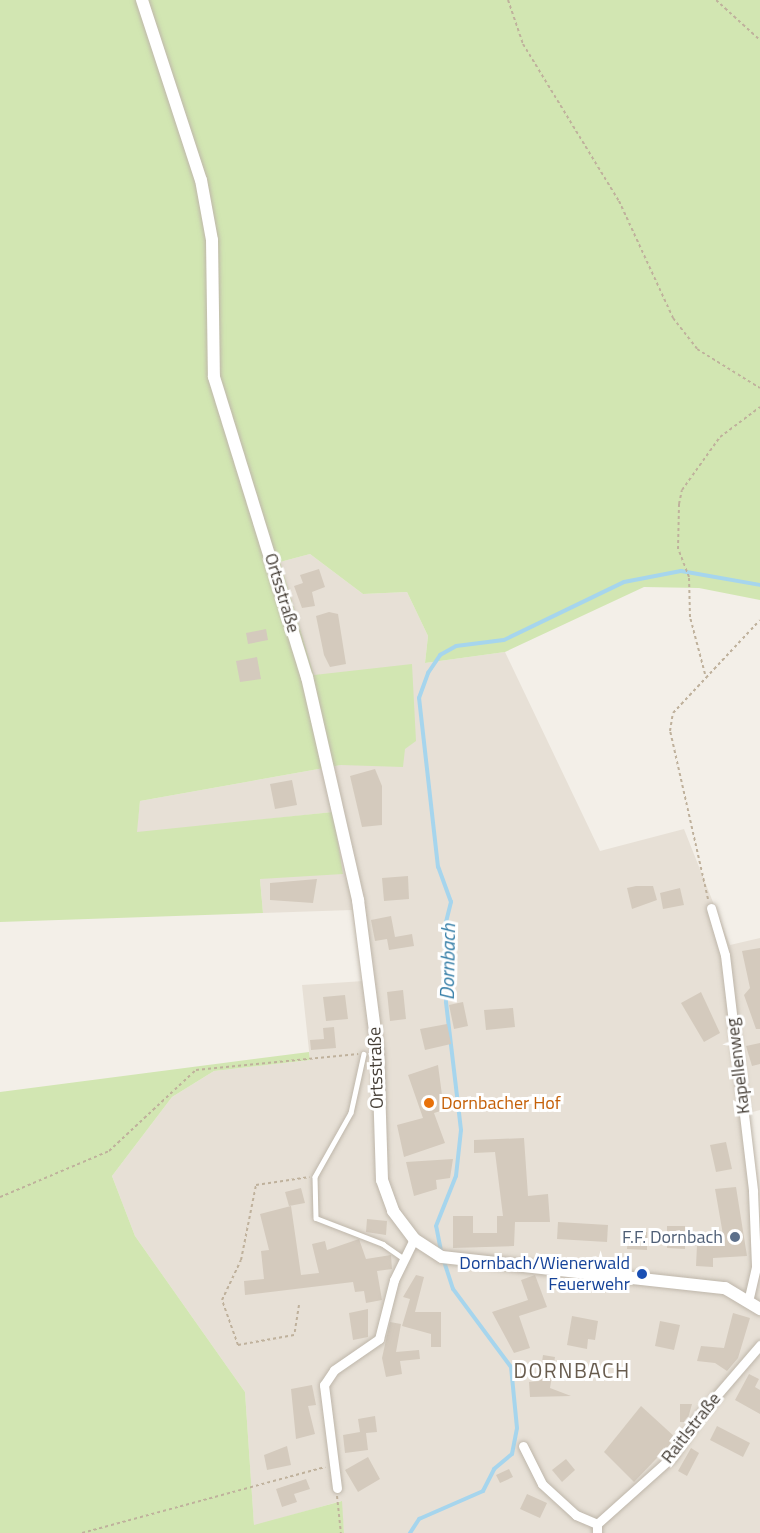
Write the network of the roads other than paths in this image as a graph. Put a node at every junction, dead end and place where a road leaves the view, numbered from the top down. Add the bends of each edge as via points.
1 (142, 0) edge
2 (711, 908) road end
3 (364, 1054) road end
4 (414, 1239) junction
5 (404, 1259) junction
6 (749, 1297) junction
7 (760, 1309) edge
8 (760, 1345) edge
9 (523, 1446) dead end
10 (337, 1488) road end
11 (597, 1529) edge

1 - 4 street, Ortsstraße via 201,180 212,240 214,377 307,677 358,900 378,1053 382,1180 393,1211
2 - 6 street, Kapellenweg via 725,955 753,1191 756,1267
3 - 5 lane via 351,1113 315,1177 316,1218 383,1244
4 - 5 street
4 - 6 street, Ortsstraße via 442,1257 463,1261 725,1288
5 - 10 street via 379,1339 334,1370 324,1385
6 - 7 street, Ortsstraße
8 - 11 street, Raitlstraße via 699,1416 672,1457
9 - 11 street via 542,1484

